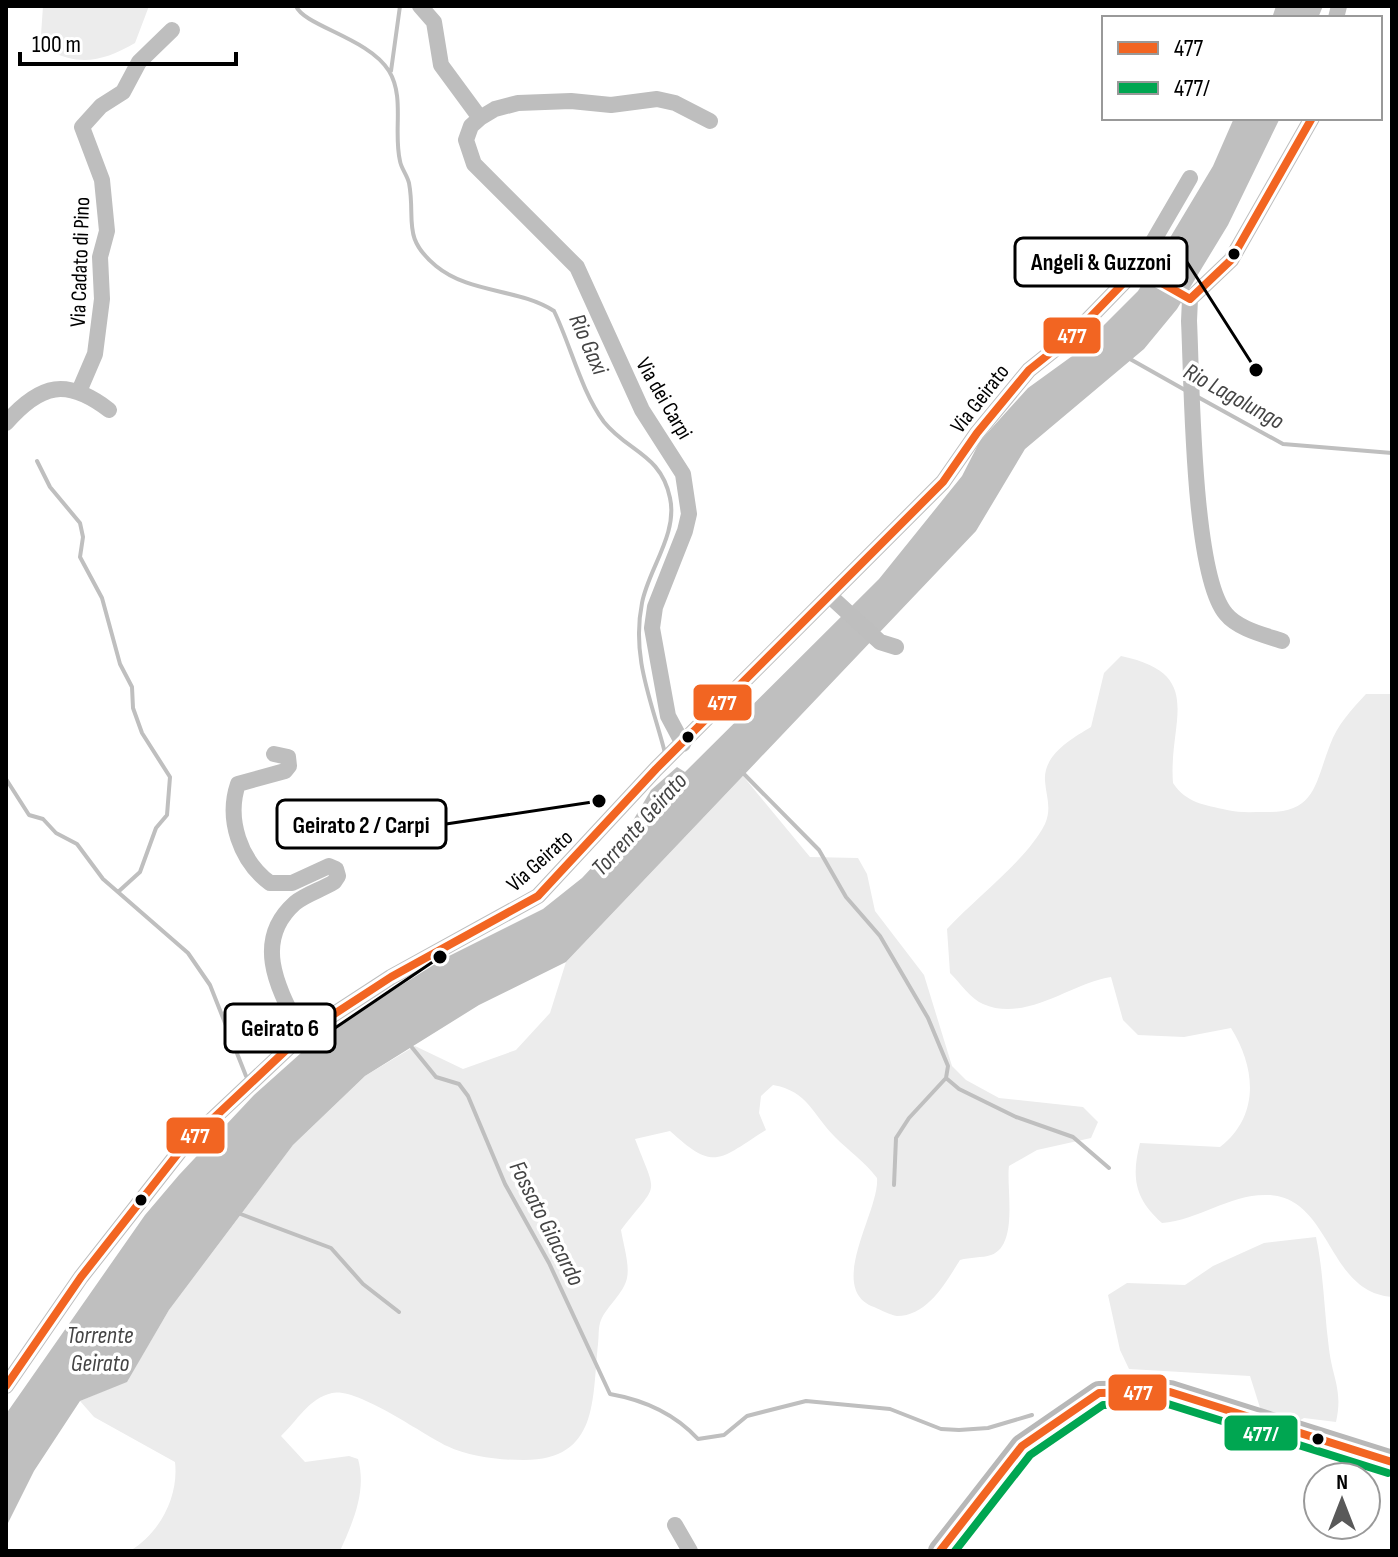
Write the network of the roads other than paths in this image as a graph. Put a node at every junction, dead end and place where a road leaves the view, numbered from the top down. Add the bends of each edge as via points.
1 (420, 6) edge
2 (172, 30) dead end
3 (480, 118) junction
4 (1311, 120) edge
5 (710, 121) dead end
6 (1190, 178) dead end
7 (1142, 272) junction
8 (1189, 298) junction
9 (80, 389) junction
10 (109, 410) dead end
11 (6, 423) edge
12 (837, 603) junction
13 (1282, 641) dead end
14 (888, 645) dead end
15 (680, 747) junction
16 (274, 754) dead end
17 (302, 1035) junction
18 (6, 1386) edge
19 (1392, 1462) edge
20 (675, 1525) dead end
21 (690, 1551) edge
22 (940, 1551) edge

1 - 3 street via 434,22 445,72
2 - 9 street, Via Cadato di Pino via 139,62 123,92 82,127 102,180 107,231 100,257 102,299 95,354
3 - 5 street via 518,103 611,105 657,99
3 - 15 street, Via dei Carpi via 467,135 469,156 577,267 642,410 683,474 689,514 652,628 668,716
4 - 8 street via 1231,260
6 - 7 street, Via Geirato
7 - 8 street
7 - 12 street, Via Geirato via 1029,370 943,482
8 - 13 street via 1199,517 1218,601 1234,621
9 - 10 street
9 - 11 street via 42,394
12 - 14 street
12 - 15 street, Via Geirato
15 - 17 street, Via Geirato via 538,896 391,977
16 - 17 street via 288,757 285,771 238,784 233,810 238,841 270,883 292,883 325,866 333,866 338,876 291,907 271,947 270,963
17 - 18 street, Via Geirato via 158,1175
19 - 22 street via 1170,1392 1099,1393 1022,1446
20 - 21 street

